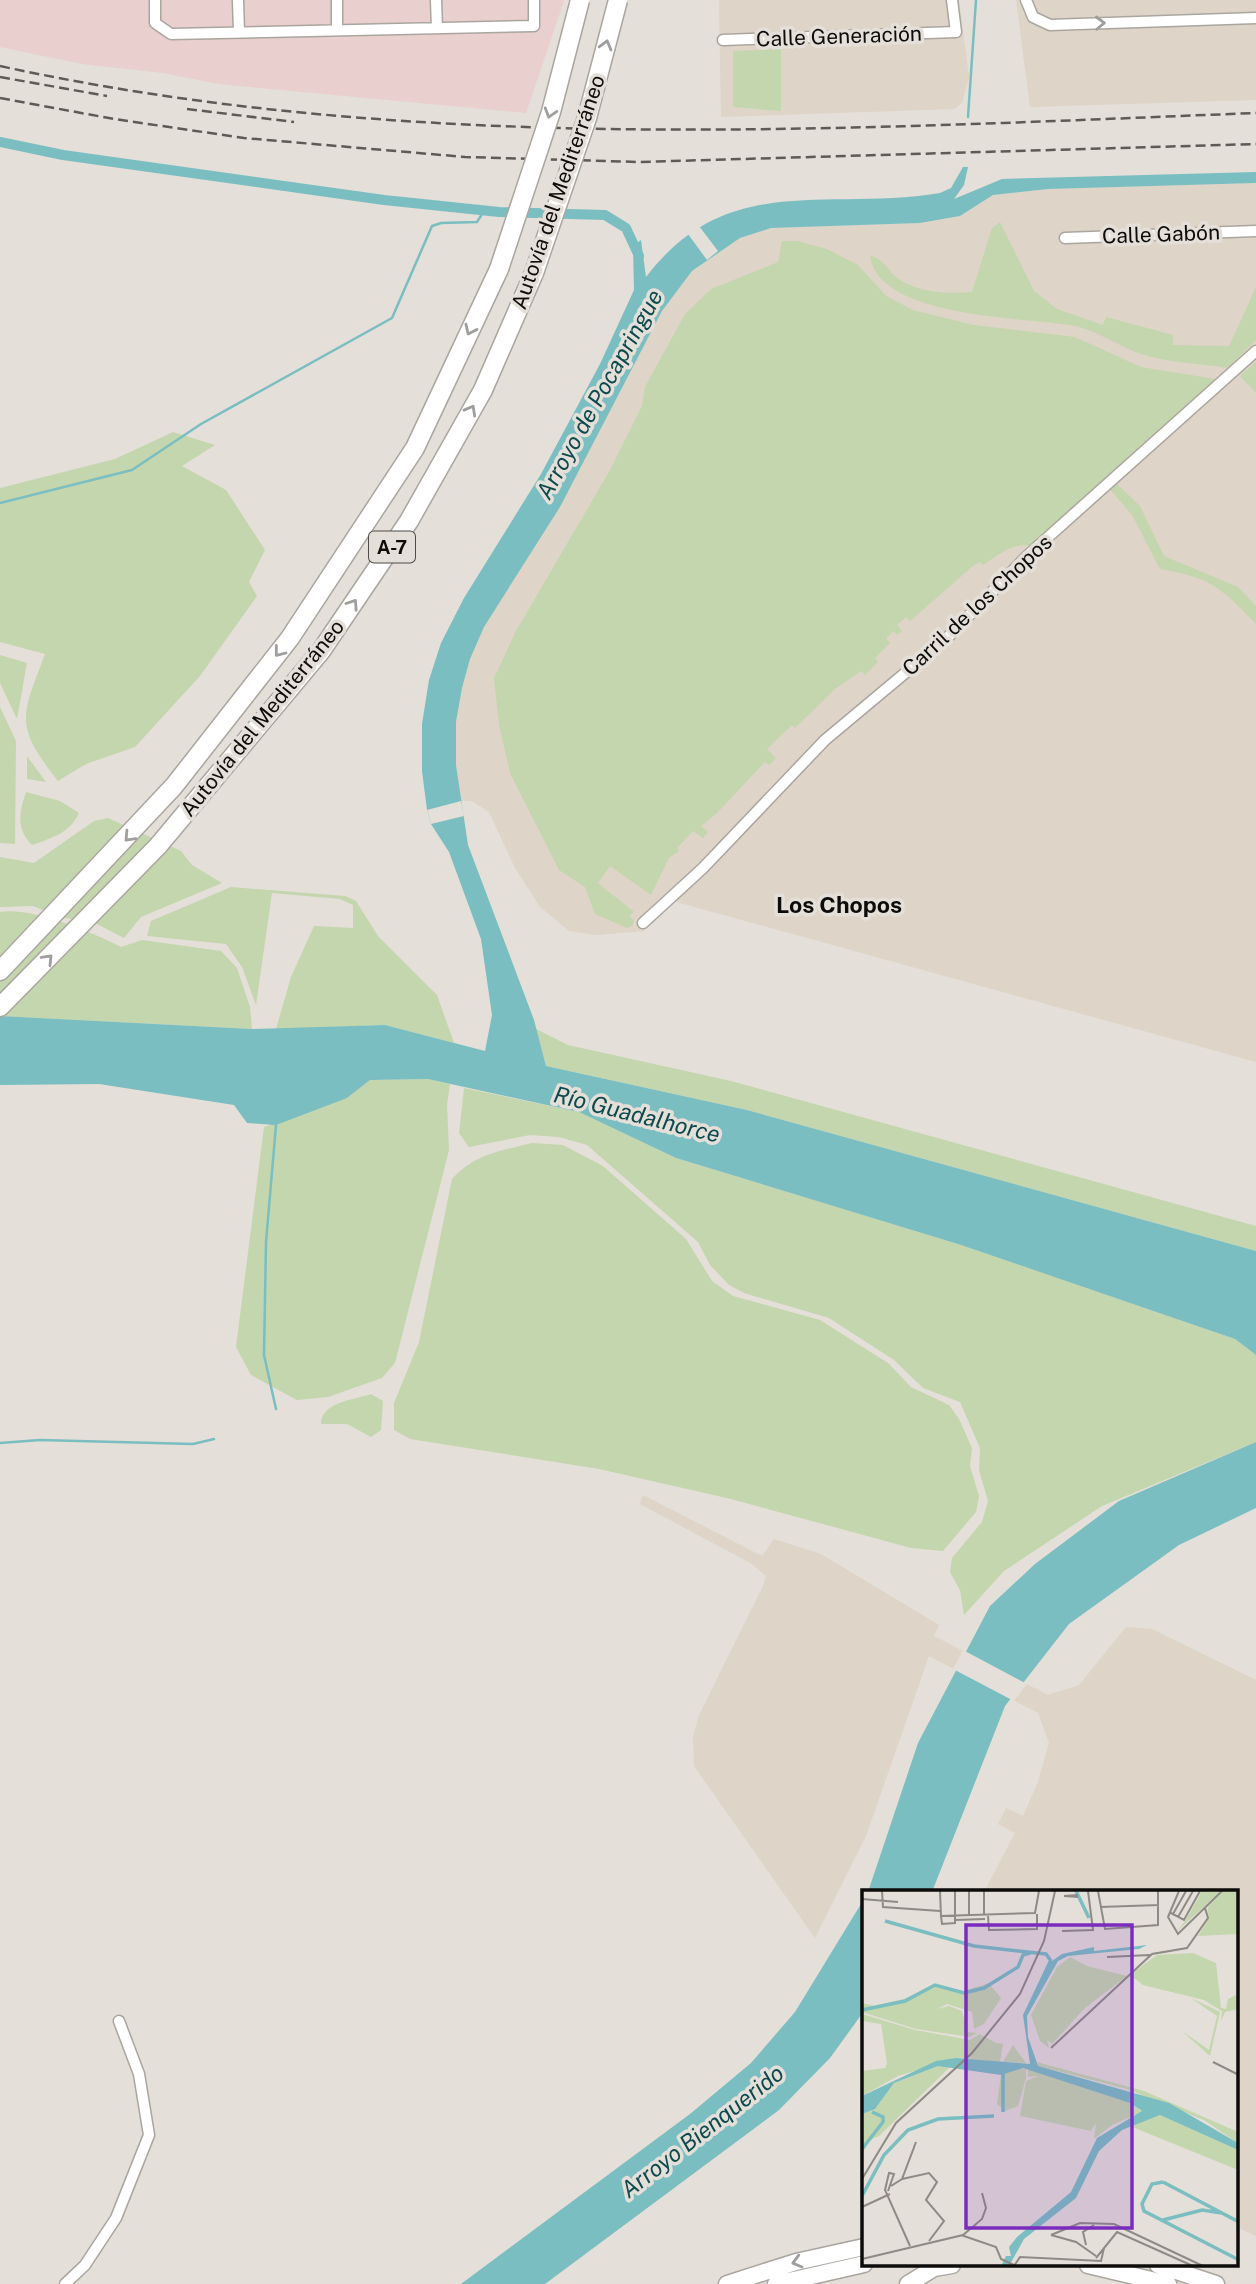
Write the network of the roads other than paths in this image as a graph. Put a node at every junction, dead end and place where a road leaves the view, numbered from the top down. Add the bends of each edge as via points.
1 (155, 0) edge
2 (238, 0) edge
3 (337, 0) edge
4 (436, 0) edge
5 (534, 0) edge
6 (580, 0) edge
7 (618, 0) edge
8 (951, 0) edge
9 (1026, 0) edge
10 (1256, 18) edge
11 (437, 28) junction
12 (337, 30) junction
13 (239, 33) junction
14 (723, 40) dead end
15 (1256, 231) edge
16 (1065, 237) dead end
17 (1256, 351) edge
18 (643, 923) dead end
19 (0, 971) edge
20 (0, 1007) edge
21 (119, 2021) dead end
22 (862, 2248) edge
23 (862, 2264) edge
24 (945, 2266) edge
25 (1092, 2266) edge
26 (1161, 2266) edge
27 (65, 2284) edge
28 (727, 2284) edge
29 (776, 2284) edge
30 (908, 2284) edge
31 (1168, 2284) edge
32 (1216, 2284) edge

1 - 13 street via 156,23 171,34
2 - 13 street
3 - 12 street
4 - 11 street
5 - 11 street via 534,26
6 -> 19 highway, Autovía del Mediterráneo / A-7, bridge via 551,112 499,269 415,448 290,638 174,786
20 -> 7 highway, Autovía del Mediterráneo / A-7, bridge via 205,792 321,652 409,521 483,390 534,273 587,118
8 - 14 street, Calle Generación via 956,33
9 -> 10 street via 1033,18 1050,25
11 - 12 street
12 - 13 street
15 - 16 street, Calle Gabón
17 - 18 street, Carril de los Chopos via 1027,556 947,638 825,740 703,868
21 - 27 street via 139,2074 149,2135 116,2218 85,2265
22 -> 28 main road via 796,2262
23 - 29 main road
24 - 30 main road
25 - 31 main road
26 - 32 main road

